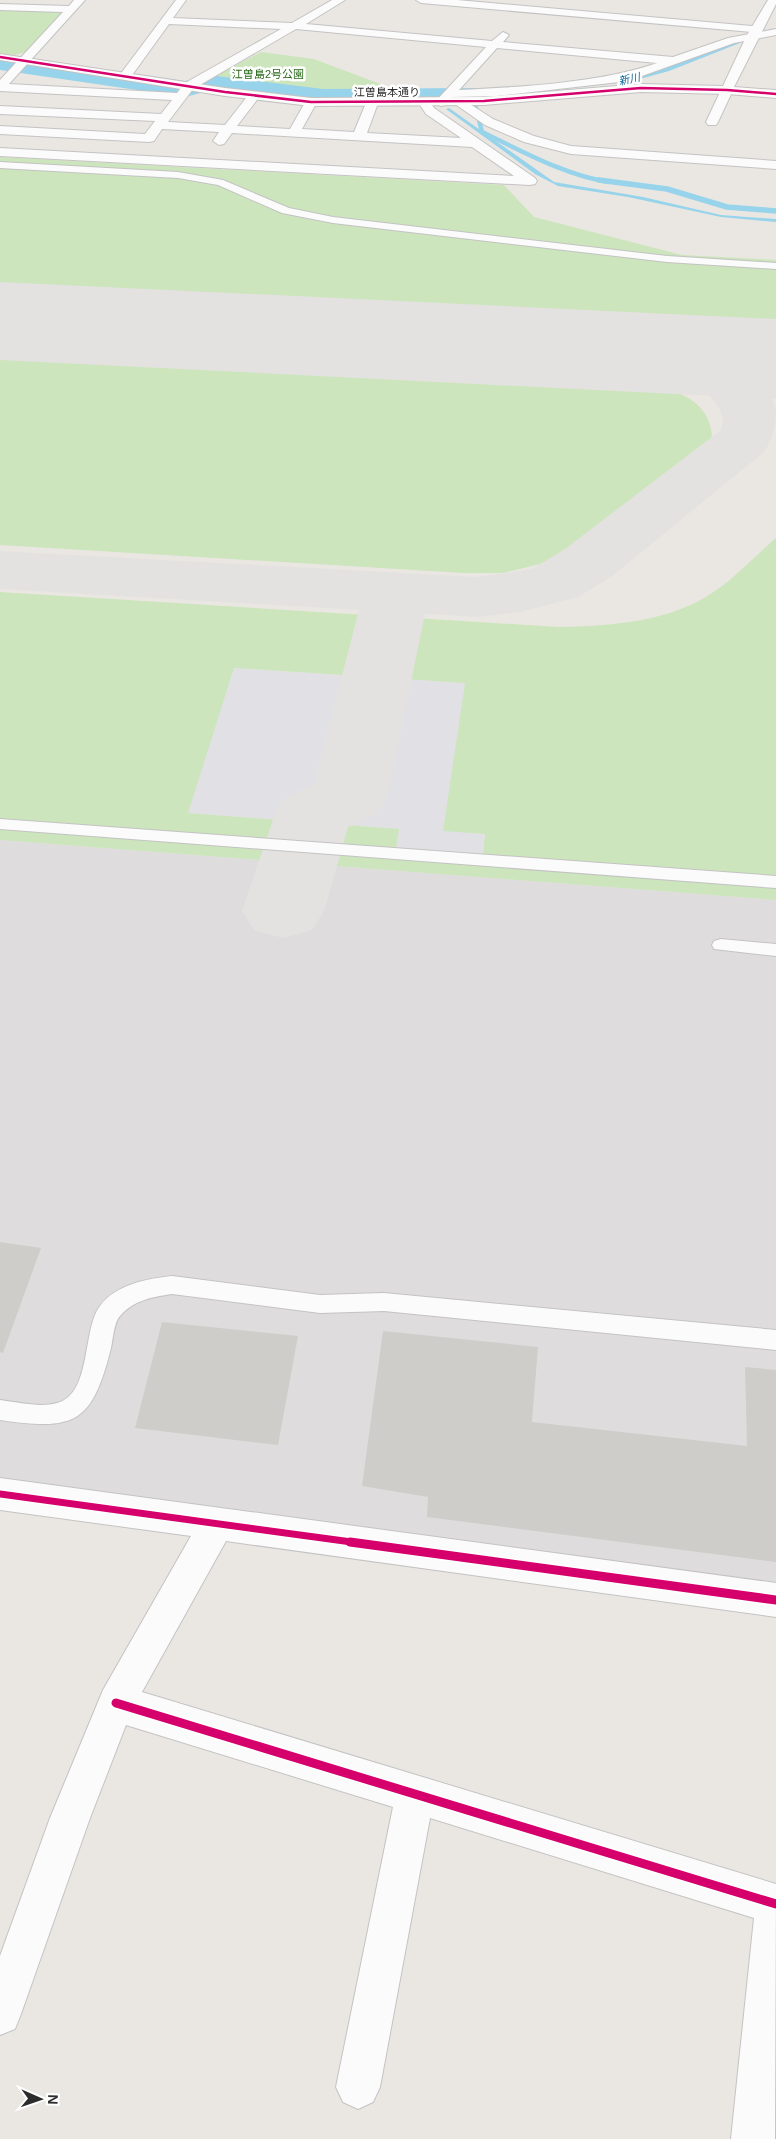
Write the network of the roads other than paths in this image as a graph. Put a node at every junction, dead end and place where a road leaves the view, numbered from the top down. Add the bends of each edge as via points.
1 (80, 0) edge
2 (181, 0) edge
3 (340, 0) edge
4 (421, 0) edge
5 (773, 0) edge
6 (646, 6) dead end
7 (0, 7) edge
8 (72, 9) junction
9 (525, 9) junction
10 (637, 19) junction
11 (166, 21) junction
12 (296, 26) junction
13 (754, 32) junction
14 (776, 32) edge
15 (495, 45) junction
16 (0, 57) edge
17 (26, 60) junction
18 (677, 61) junction
19 (126, 75) junction
20 (188, 86) junction
21 (0, 87) edge
22 (727, 90) junction
23 (776, 94) edge
24 (254, 96) junction
25 (180, 97) junction
26 (444, 98) junction
27 (311, 102) junction
28 (459, 102) junction
29 (372, 103) junction
30 (427, 106) junction
31 (0, 110) edge
32 (161, 121) junction
33 (712, 122) dead end
34 (228, 129) junction
35 (0, 130) edge
36 (291, 132) junction
37 (354, 136) junction
38 (149, 138) junction
39 (415, 139) junction
40 (476, 142) junction
41 (0, 152) edge
42 (272, 157) junction
43 (133, 159) junction
44 (337, 161) junction
45 (204, 162) junction
46 (402, 164) junction
47 (0, 165) edge
48 (776, 165) edge
49 (467, 168) junction
50 (776, 266) edge
51 (0, 824) edge
52 (776, 882) edge
53 (720, 945) dead end
54 (776, 950) edge
55 (776, 1340) edge
56 (0, 1410) edge
57 (0, 1494) edge
58 (217, 1523) junction
59 (776, 1600) edge
60 (116, 1703) junction
61 (415, 1794) junction
62 (776, 1904) edge
63 (0, 2014) edge
64 (358, 2087) dead end
65 (753, 2139) edge

1 - 8 street
2 - 11 street
3 - 12 street
4 - 9 street
5 - 13 street
6 - 10 street
7 - 8 street
8 - 17 street
9 - 10 street
9 - 15 street
10 - 13 street
11 - 12 street
11 - 19 street
12 - 15 street
12 - 20 street
13 - 14 street
13 - 18 street
13 - 22 street
15 - 18 street
15 - 26 street
16 - 17 street, 江曽島本通り
17 - 19 street, 江曽島本通り
17 - 21 street
18 - 26 street via 628,77
19 - 20 street, 江曽島本通り
20 - 24 street, 江曽島本通り
20 - 25 street
21 - 25 street
22 - 23 street, 江曽島本通り
22 - 28 street, 江曽島本通り via 641,88
22 - 33 street
24 - 27 street, 江曽島本通り
24 - 34 street
25 - 32 street
26 - 28 street, 江曽島本通り
26 - 30 street, 江曽島本通り
27 - 29 street, 江曽島本通り
27 - 36 street
28 - 48 street via 489,122 530,139 571,150
29 - 30 street, 江曽島本通り
29 - 37 street
30 - 39 street
30 - 40 street
31 - 32 street
32 - 34 street
32 - 38 street
34 - 36 street
34 - 45 street
35 - 38 street
36 - 37 street
36 - 42 street
37 - 39 street
37 - 44 street
38 - 43 street
39 - 40 street
39 - 46 street
40 - 49 street
40 - 49 street via 530,181
41 - 43 street
42 - 44 street
42 - 45 street
43 - 45 street
44 - 46 street
46 - 49 street
47 - 50 lane via 178,175 220,182 286,211 333,220 668,259
51 - 52 lane
53 - 54 lane
55 - 56 lane via 384,1302 320,1304 172,1285 144,1288 108,1312 91,1380 74,1407 58,1414 36,1415
57 - 58 street
58 - 59 street
58 - 60 street
60 - 61 street
60 - 63 street via 70,1818
61 - 62 street
61 - 64 street
62 - 65 street

